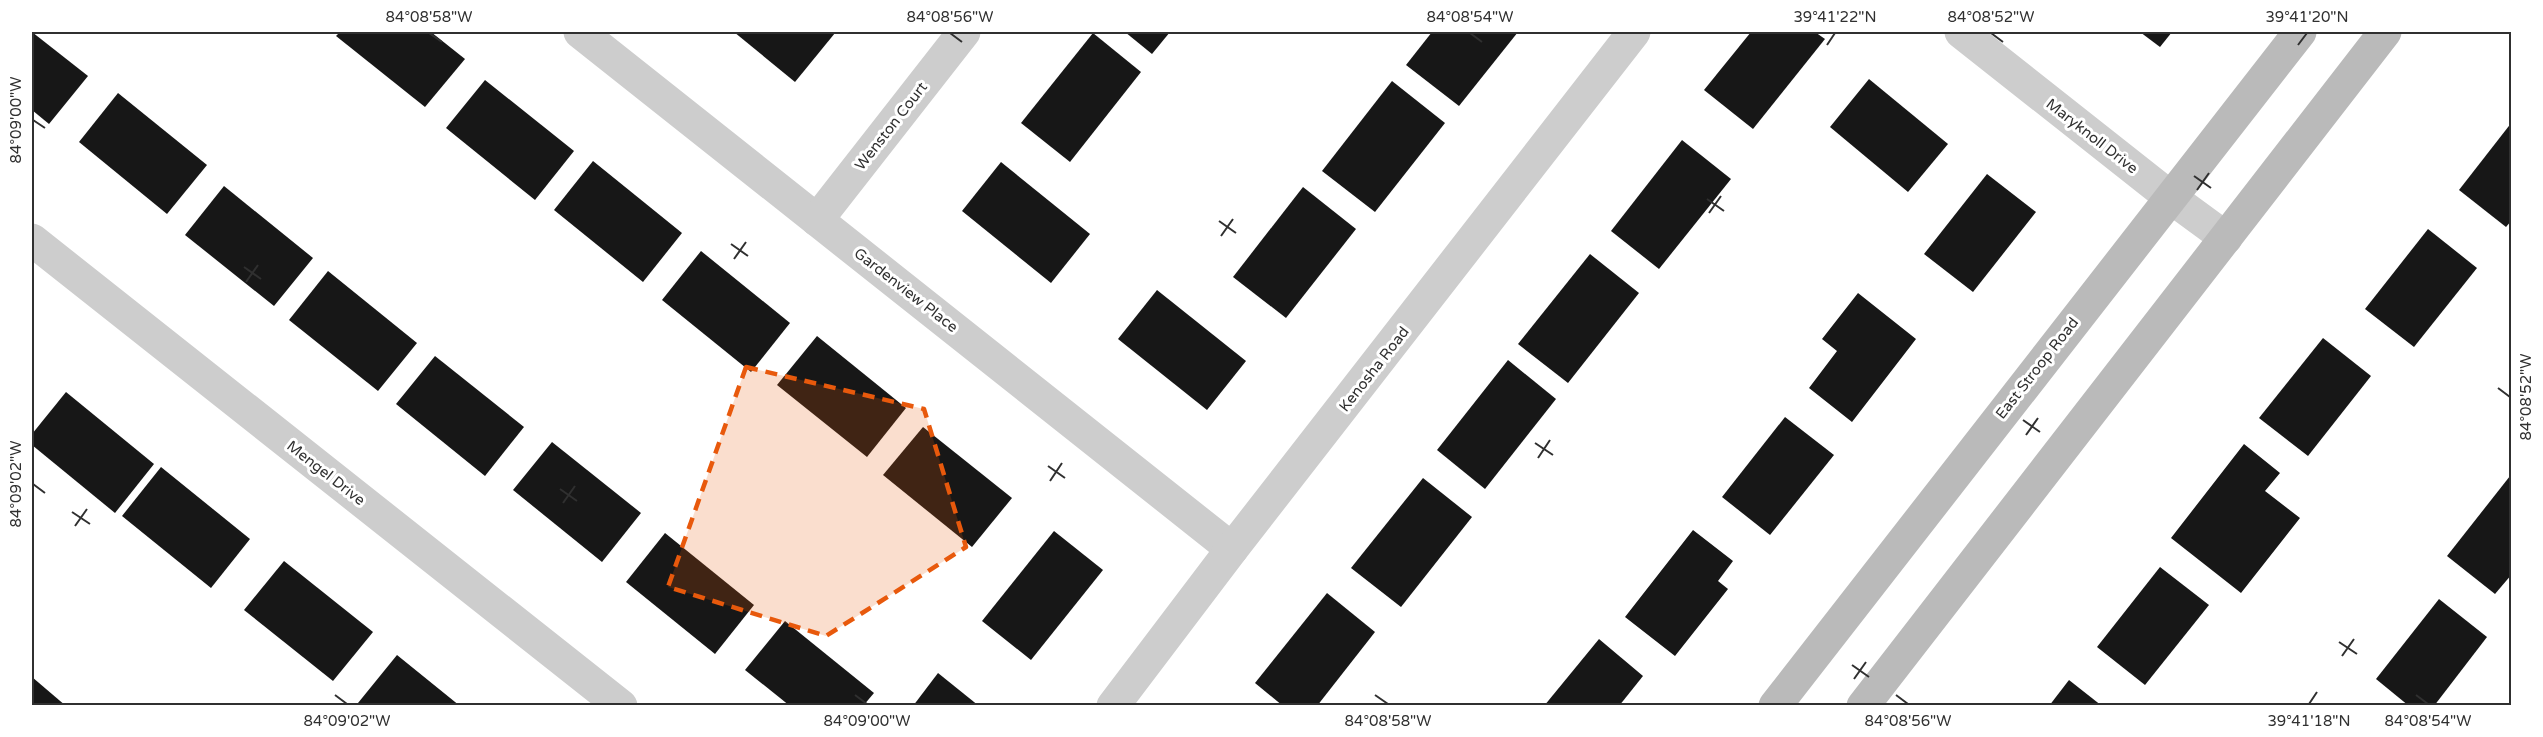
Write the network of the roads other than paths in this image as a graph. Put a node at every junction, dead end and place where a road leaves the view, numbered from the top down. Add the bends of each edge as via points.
1 (580, 32) edge
2 (964, 32) edge
3 (1634, 32) edge
4 (1961, 32) edge
5 (2300, 32) edge
6 (2385, 32) edge
7 (2170, 197) junction
8 (817, 219) junction
9 (2226, 238) junction
10 (32, 240) edge
11 (1232, 549) junction
12 (621, 705) edge
13 (1113, 705) edge
14 (1775, 705) edge
15 (1863, 705) edge

1 - 8 street, Gardenview Place
2 - 8 street, Wenston Court
3 - 11 street, Kenosha Road
4 - 7 street, Maryknoll Drive
5 - 7 main road, East Stroop Road
6 - 9 main road
7 - 9 street, Maryknoll Drive
7 - 14 main road, East Stroop Road
8 - 11 street, Gardenview Place
9 - 15 main road
10 - 12 street, Mengel Drive
11 - 13 street, Kenosha Road

